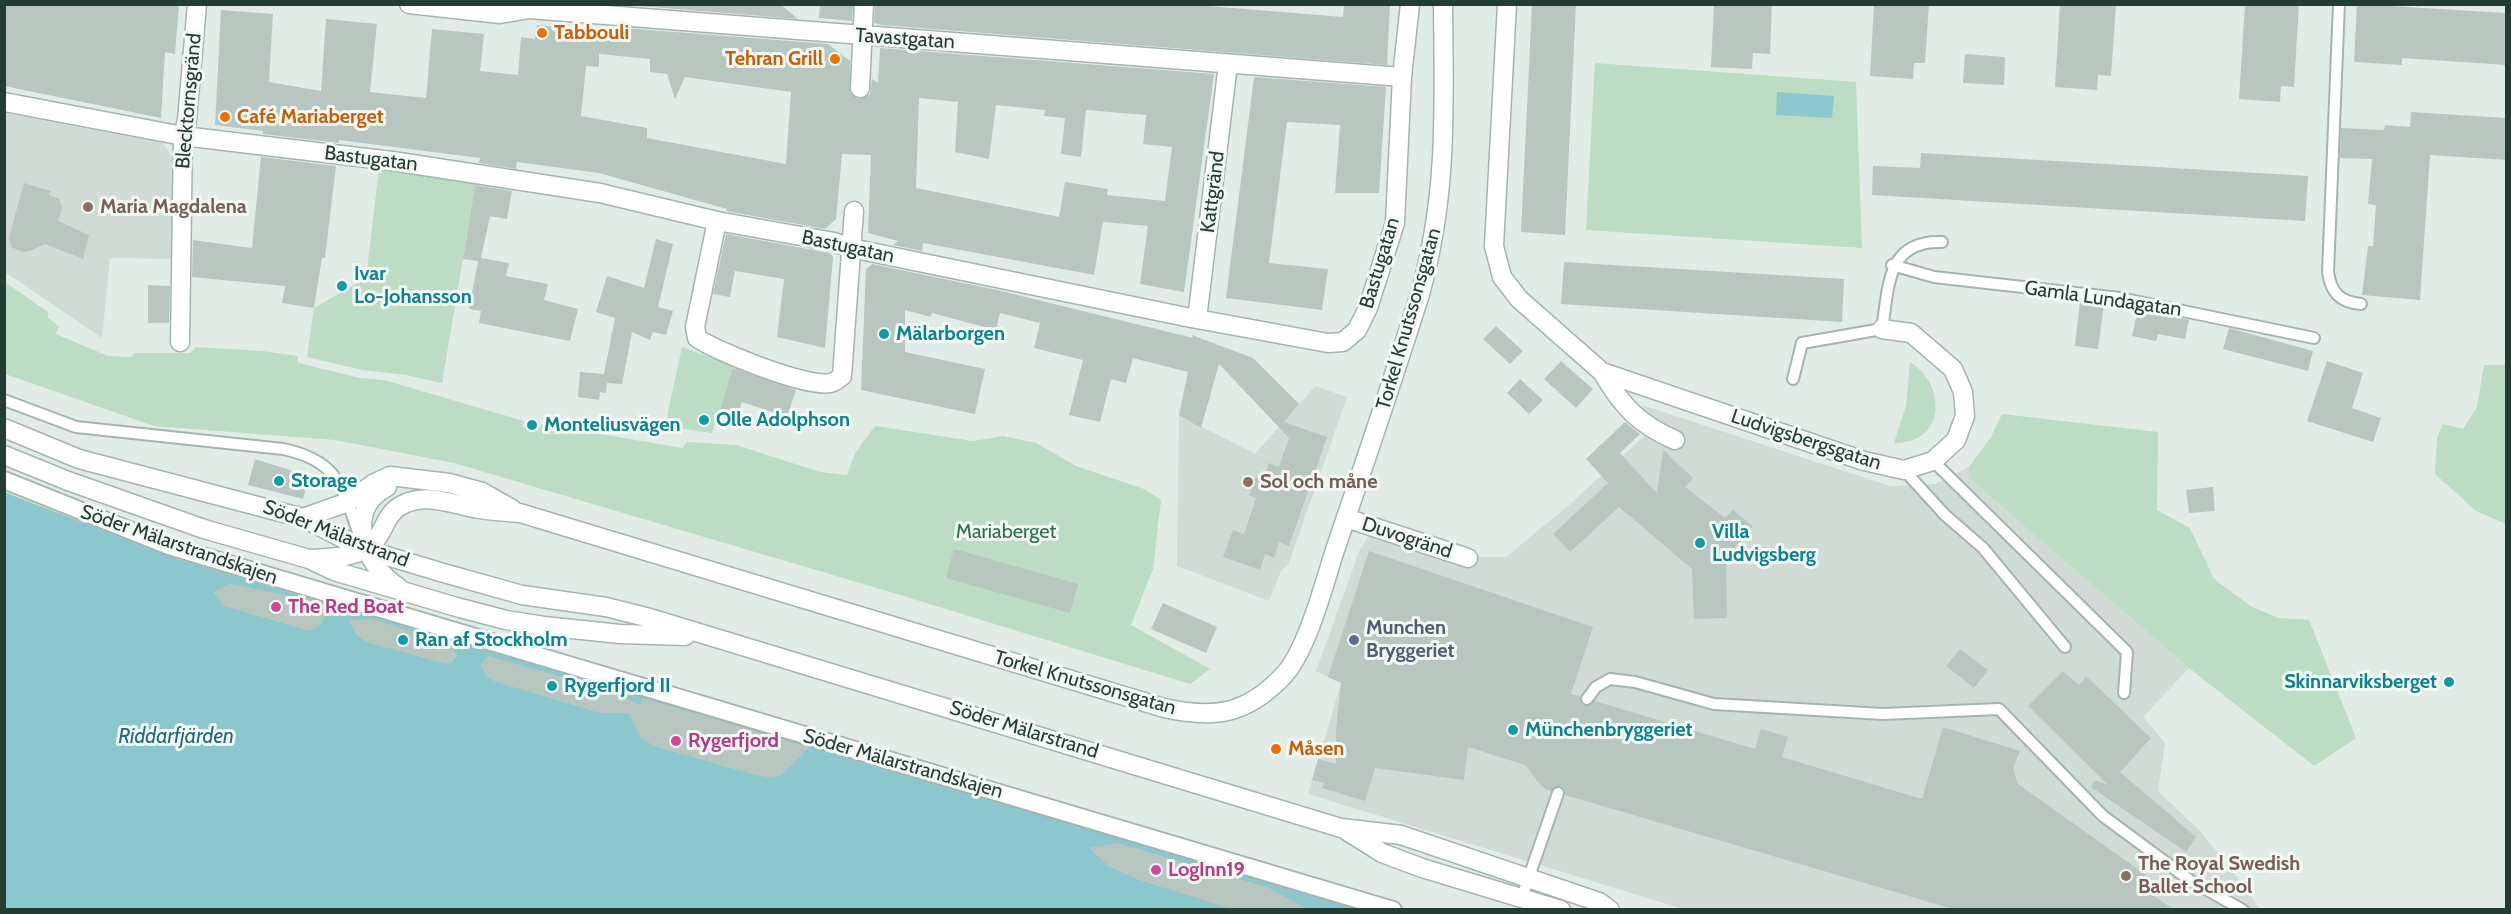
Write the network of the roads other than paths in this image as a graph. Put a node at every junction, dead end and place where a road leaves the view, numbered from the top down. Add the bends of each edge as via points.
1 (197, 4) edge
2 (409, 4) edge
3 (864, 4) edge
4 (1410, 4) edge
5 (1443, 4) edge
6 (1507, 4) edge
7 (2339, 4) edge
8 (862, 36) junction
9 (1228, 64) junction
10 (1402, 77) junction
11 (860, 88) dead end
12 (4, 102) edge
13 (183, 136) junction
14 (854, 211) dead end
15 (717, 221) junction
16 (1942, 242) dead end
17 (852, 248) junction
18 (1892, 265) junction
19 (2361, 304) dead end
20 (1197, 320) junction
21 (1882, 329) junction
22 (2314, 338) dead end
23 (180, 342) dead end
24 (1602, 372) junction
25 (1793, 379) dead end
26 (4, 400) edge
27 (4, 428) edge
28 (1675, 440) dead end
29 (4, 455) edge
30 (1933, 460) junction
31 (1904, 470) junction
32 (418, 479) junction
33 (4, 480) edge
34 (348, 502) junction
35 (520, 513) junction
36 (303, 518) junction
37 (1346, 518) junction
38 (364, 549) junction
39 (1468, 558) dead end
40 (309, 560) junction
41 (403, 590) junction
42 (705, 636) junction
43 (2065, 647) dead end
44 (2124, 693) dead end
45 (1587, 699) dead end
46 (1558, 793) dead end
47 (1341, 828) junction
48 (1530, 878) junction
49 (1522, 897) junction
50 (1393, 909) edge
51 (1561, 909) edge
52 (1610, 909) edge
53 (2243, 909) edge

1 - 13 street, Blecktornsgränd via 188,120
2 - 8 street, Tavastgatan via 500,14 530,9
3 - 8 street
4 - 10 street, Bastugatan
5 - 37 street, Torkel Knutssonsgatan via 1444,154 1439,214 1431,256
6 - 24 street, Ludvigsbergsgatan via 1494,246 1502,277 1519,299
7 - 19 lane via 2328,272 2335,294 2347,303
8 - 9 street, Tavastgatan
8 - 11 street
9 - 10 street, Tavastgatan
9 - 20 street, Kattgränd
10 - 20 street, Bastugatan via 1395,223 1368,308 1357,330 1343,342 1328,343
12 - 13 street, Bastugatan
13 - 15 street, Bastugatan via 392,161 600,193
13 - 23 street, Blecktornsgränd
14 - 17 street
15 - 17 street, Bastugatan
15 - 17 street via 694,327 697,338 710,347 813,382 830,383 842,376
16 - 18 lane via 1914,246
17 - 20 street, Bastugatan
18 - 21 lane
18 - 22 lane, Gamla Lundagatan via 1934,277 2120,298
21 - 25 lane via 1802,343
21 - 30 street, Ludvigsbergsgatan via 1911,333 1935,351 1953,369 1963,392 1965,416 1956,440
24 - 28 street, Ludvigsbergsgatan via 1619,402 1653,430
24 - 31 street, Ludvigsbergsgatan via 1864,461
26 - 34 lane via 76,427 308,454 329,468
27 - 36 street, Söder Mälarstrand via 79,459
29 - 40 street, Söder Mälarstrand via 204,529
30 - 31 street, Ludvigsbergsgatan
30 - 44 lane via 2127,652
31 - 43 lane via 1945,515 1983,548
32 - 34 street, Torkel Knutssonsgatan via 390,476
32 - 35 street, Torkel Knutssonsgatan via 482,492
32 - 38 street, Torkel Knutssonsgatan via 392,484 375,495 364,516
33 - 50 street, Söder Mälarstrandskajen via 169,546
34 - 36 street, Torkel Knutssonsgatan
34 - 38 lane
35 - 37 street, Torkel Knutssonsgatan via 1164,708 1220,714 1250,703 1285,674 1305,635
35 - 38 street, Torkel Knutssonsgatan via 477,509 449,501 414,501 390,514 374,543
36 - 38 street, Söder Mälarstrand
37 - 39 street, Duvogränd
38 - 40 street
38 - 41 street via 390,582
38 - 42 street, Söder Mälarstrand via 522,595 606,607
40 - 41 street, Söder Mälarstrand
41 - 42 street, Söder Mälarstrand via 506,620 620,633
42 - 47 street, Söder Mälarstrand
45 - 53 lane via 1596,687 1610,679 1714,704 1883,714 1999,709 2103,816 2191,881
46 - 48 lane
47 - 48 street, Söder Mälarstrand via 1401,835
47 - 49 street, Söder Mälarstrand via 1382,853
48 - 49 lane
48 - 52 street, Söder Mälarstrand
49 - 51 street, Söder Mälarstrand

